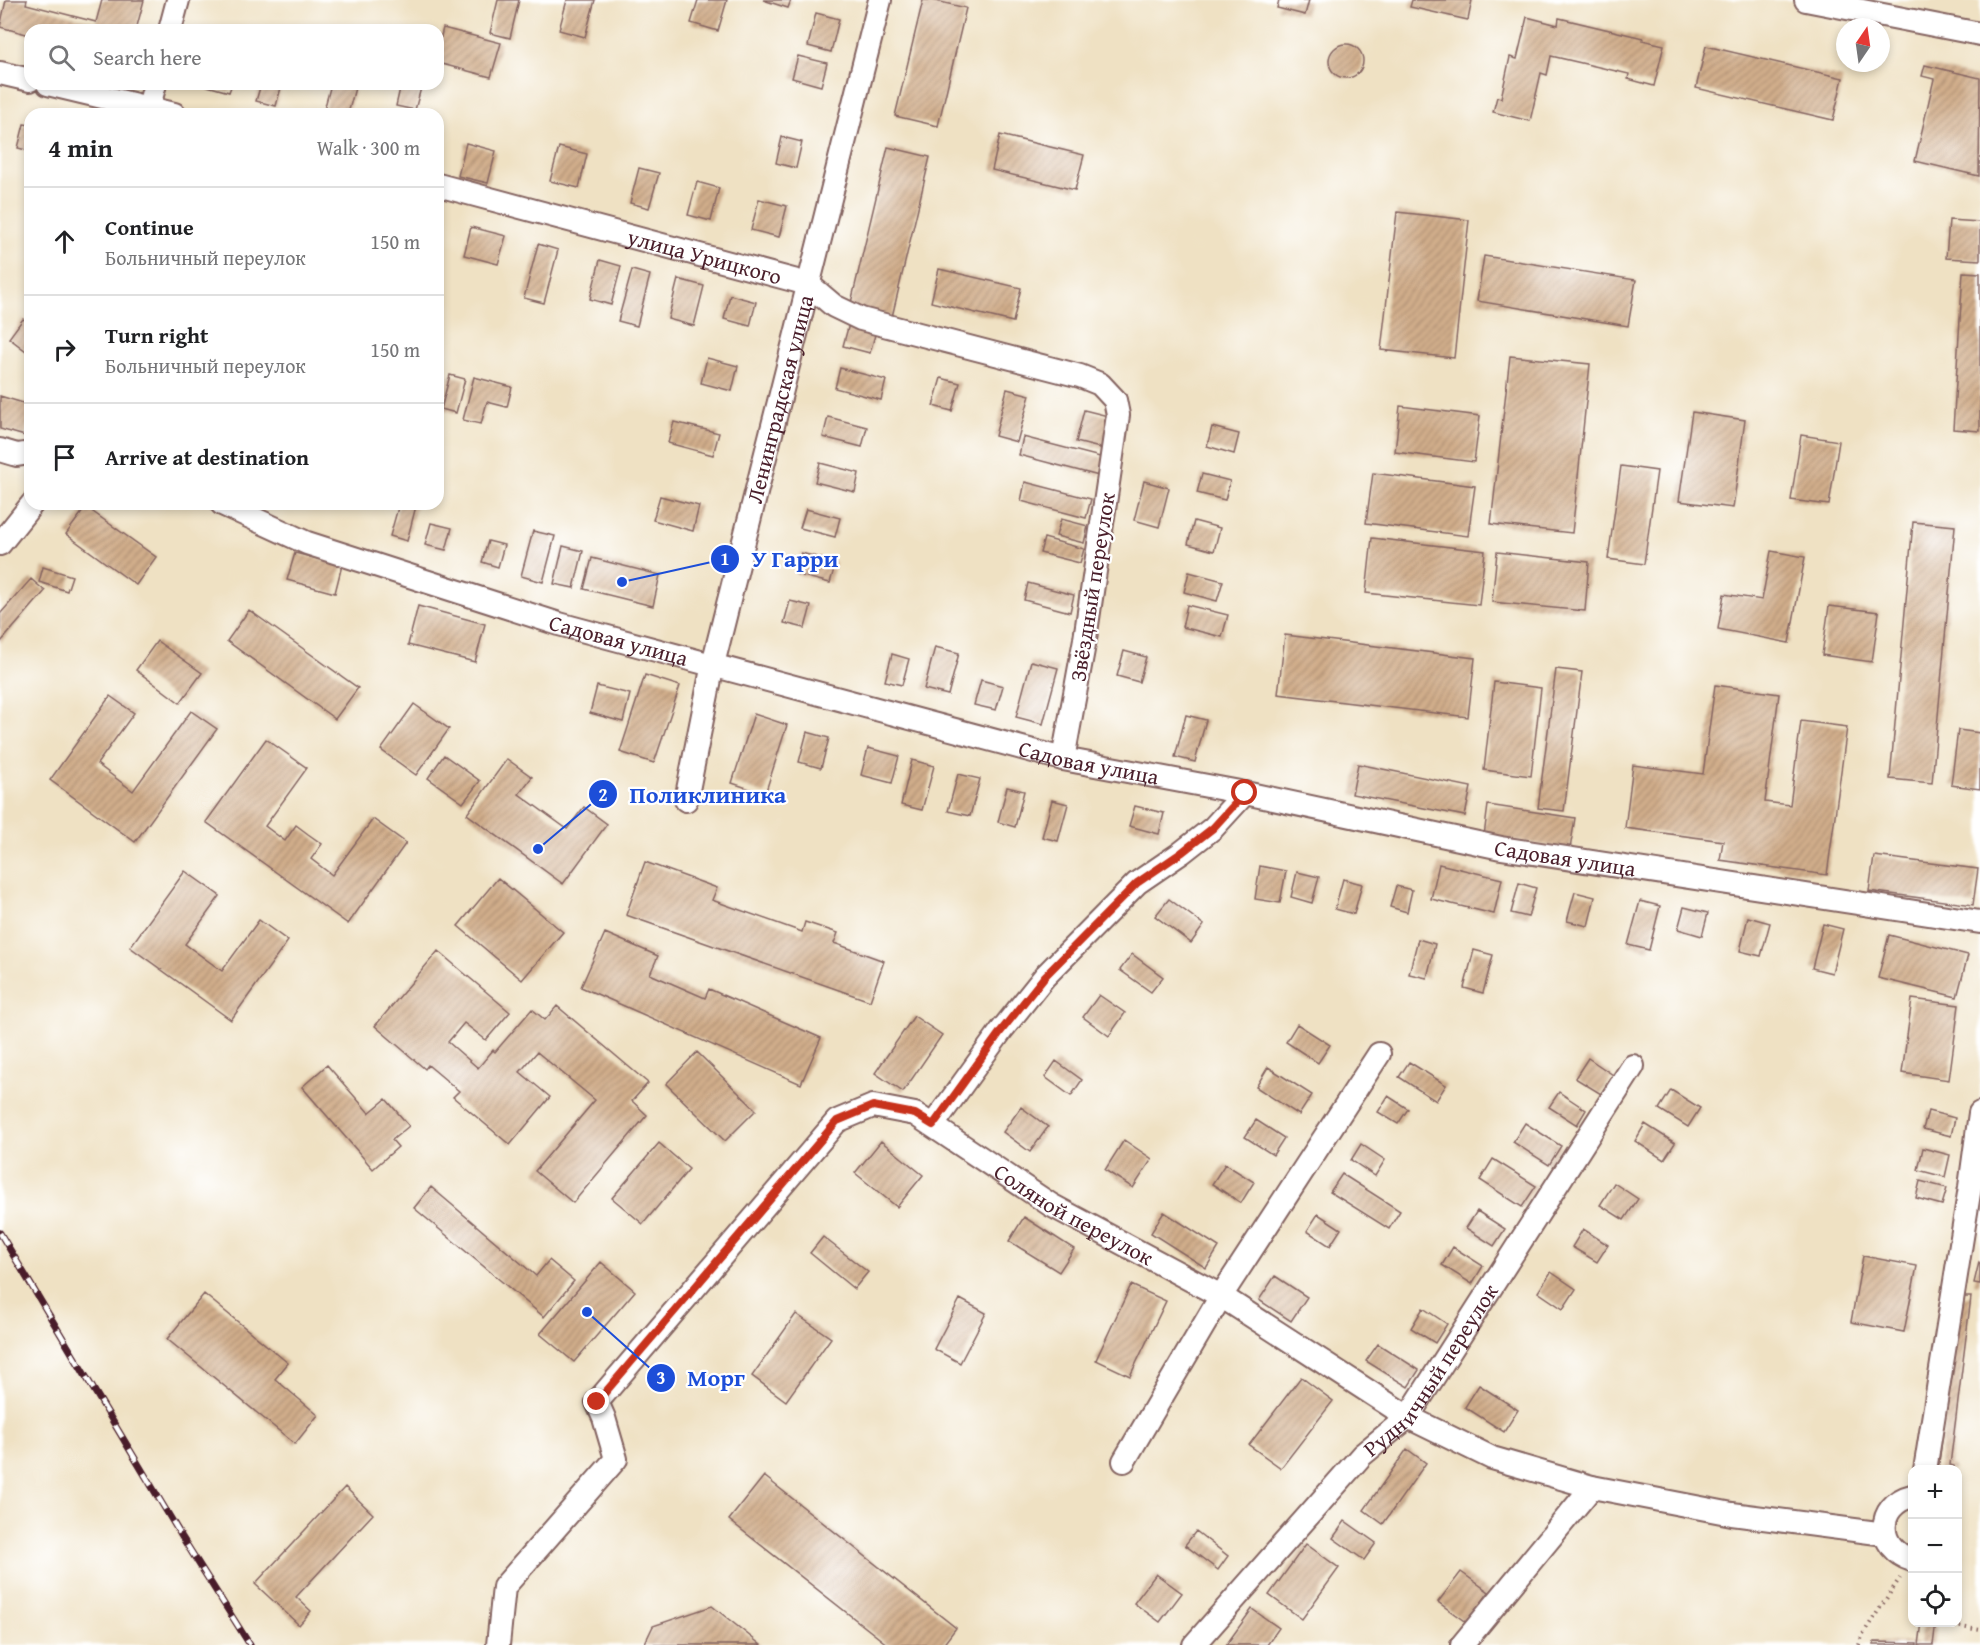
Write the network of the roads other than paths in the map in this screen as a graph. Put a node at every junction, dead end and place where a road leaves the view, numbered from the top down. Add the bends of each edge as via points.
1 (178, 0) edge
2 (880, 0) edge
3 (1806, 0) edge
4 (1829, 3) edge
5 (172, 24) edge
6 (1980, 34) edge
7 (0, 73) edge
8 (24, 79) edge
9 (70, 90) edge
10 (153, 90) edge
11 (137, 108) edge
12 (149, 108) edge
13 (444, 187) edge
14 (808, 284) junction
15 (1118, 416) joint
16 (0, 450) edge
17 (24, 454) edge
18 (27, 510) edge
19 (260, 512) edge
20 (0, 544) edge
21 (713, 664) junction
22 (1063, 759) junction
23 (1245, 793) junction
24 (686, 800) dead end
25 (1980, 922) edge
26 (1379, 1054) dead end
27 (1633, 1066) dead end
28 (1980, 1113) edge
29 (933, 1125) junction
30 (1221, 1296) junction
31 (1408, 1417) junction
32 (1124, 1461) dead end
33 (1926, 1465) edge
34 (1592, 1487) junction
35 (1908, 1497) edge
36 (1885, 1534) junction
37 (1908, 1558) edge
38 (498, 1645) edge
39 (1194, 1645) edge
40 (1462, 1645) edge

1 - 5 street
2 - 14 street, Ленинградская улица
3 - 4 street
4 - 6 street
7 - 8 street
9 - 11 street
10 - 12 street
13 - 14 street, улица Урицкого
14 - 15 street, улица Урицкого via 834,306 861,319 1100,384 1116,400
14 - 21 street, Ленинградская улица
15 - 22 street, Звёздный переулок
16 - 17 street
18 - 20 street
19 - 21 street, Садовая улица via 307,543 537,617
21 - 22 street, Садовая улица
21 - 24 street, Ленинградская улица
22 - 23 street, Садовая улица
23 - 25 street, Садовая улица via 1501,848
23 - 29 street via 1213,828 1137,883 1045,976
26 - 30 street
27 - 31 street, Рудничный переулок
28 - 33 street
29 - 30 street, Соляной переулок via 1051,1205
29 - 38 street, Соляной переулок via 915,1114 873,1106 837,1121 597,1402 616,1459 504,1587
30 - 31 street, Соляной переулок
30 - 32 street
31 - 34 street, Соляной переулок via 1492,1458
31 - 39 street, Рудничный переулок via 1362,1455
34 - 36 street, Соляной переулок via 1732,1514
34 - 40 street
35 - 36 street via 1893,1506
36 - 37 street via 1894,1551

